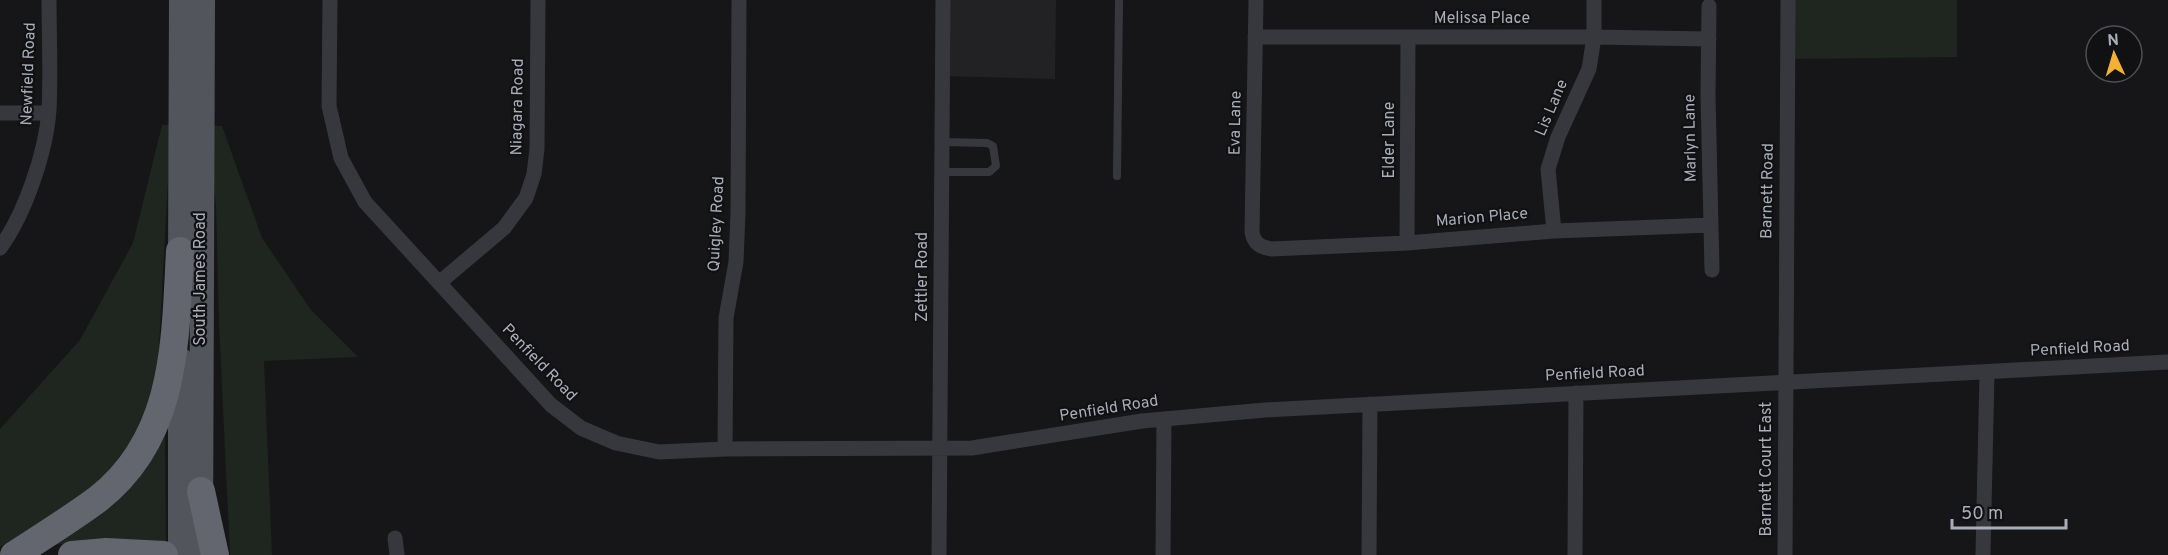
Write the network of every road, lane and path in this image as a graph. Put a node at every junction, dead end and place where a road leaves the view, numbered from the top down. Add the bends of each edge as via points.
1 (49, 0) edge
2 (181, 0) edge
3 (203, 0) edge
4 (330, 0) edge
5 (537, 0) edge
6 (739, 0) edge
7 (943, 0) edge
8 (1119, 0) edge
9 (1256, 0) edge
10 (1594, 0) edge
11 (1788, 0) edge
12 (1709, 6) dead end
13 (1255, 37) junction
14 (1408, 37) junction
15 (1594, 37) junction
16 (1709, 39) junction
17 (0, 112) edge
18 (48, 113) junction
19 (942, 142) junction
20 (942, 172) junction
21 (1116, 176) dead end
22 (1711, 225) junction
23 (1554, 231) junction
24 (1407, 243) junction
25 (1257, 245) joint
26 (0, 248) edge
27 (180, 251) junction
28 (1712, 270) dead end
29 (439, 283) junction
30 (2168, 362) edge
31 (1988, 372) junction
32 (1785, 383) junction
33 (1575, 393) junction
34 (1370, 404) junction
35 (1164, 419) junction
36 (940, 448) junction
37 (725, 449) junction
38 (201, 491) junction
39 (395, 538) dead end
40 (14, 555) edge
41 (72, 555) edge
42 (164, 555) edge
43 (190, 555) edge
44 (215, 555) edge
45 (397, 555) edge
46 (939, 555) edge
47 (1163, 555) edge
48 (1369, 555) edge
49 (1575, 555) edge
50 (1785, 555) edge
51 (1983, 555) edge

1 - 18 street, Newfield Road
2 - 27 main road, South James Road
3 - 38 main road, South James Road
4 - 29 street, Penfield Road via 329,106 341,158 365,202
5 - 29 street, Niagara Road via 537,149 526,198 504,228
6 - 37 street, Quigley Road via 738,213 736,261 726,318
7 - 19 street, Zettler Road
8 - 21 lane
9 - 13 street, Eva Lane
10 - 15 street, Lis Lane
11 - 32 street, Barnett Road
12 - 16 street, Marlyn Lane
13 - 14 street, Melissa Place
13 - 25 street, Eva Lane via 1252,232
14 - 15 street, Melissa Place
14 - 24 street, Elder Lane
15 - 16 street, Melissa Place
15 - 23 street, Lis Lane via 1589,69 1548,169
16 - 22 street, Marlyn Lane
17 - 18 street
18 - 26 street, Newfield Road via 28,196
19 - 20 street, Zettler Road
19 - 20 lane via 987,143 993,146 996,166 989,172
20 - 36 street, Zettler Road
22 - 23 street, Marion Place
22 - 28 street, Marlyn Lane
23 - 24 street, Marion Place
24 - 25 street, Marion Place via 1271,249
27 - 40 highway via 176,337 168,384 158,420 145,445 100,498
27 - 43 main road, South James Road via 180,542
29 - 37 street, Penfield Road via 551,405 581,428 616,443 659,452
30 - 31 street, Penfield Road
31 - 32 street, Penfield Road
31 - 51 street
32 - 33 street, Penfield Road
32 - 50 street, Barnett Court East
33 - 34 street, Penfield Road
33 - 49 street
34 - 35 street, Penfield Road
34 - 48 street
35 - 36 street, Penfield Road via 972,448
35 - 47 street
36 - 37 street, Penfield Road
36 - 46 street, Zettler Road
38 - 43 main road, South James Road via 201,544
38 - 44 highway
39 - 45 street
41 - 42 highway

